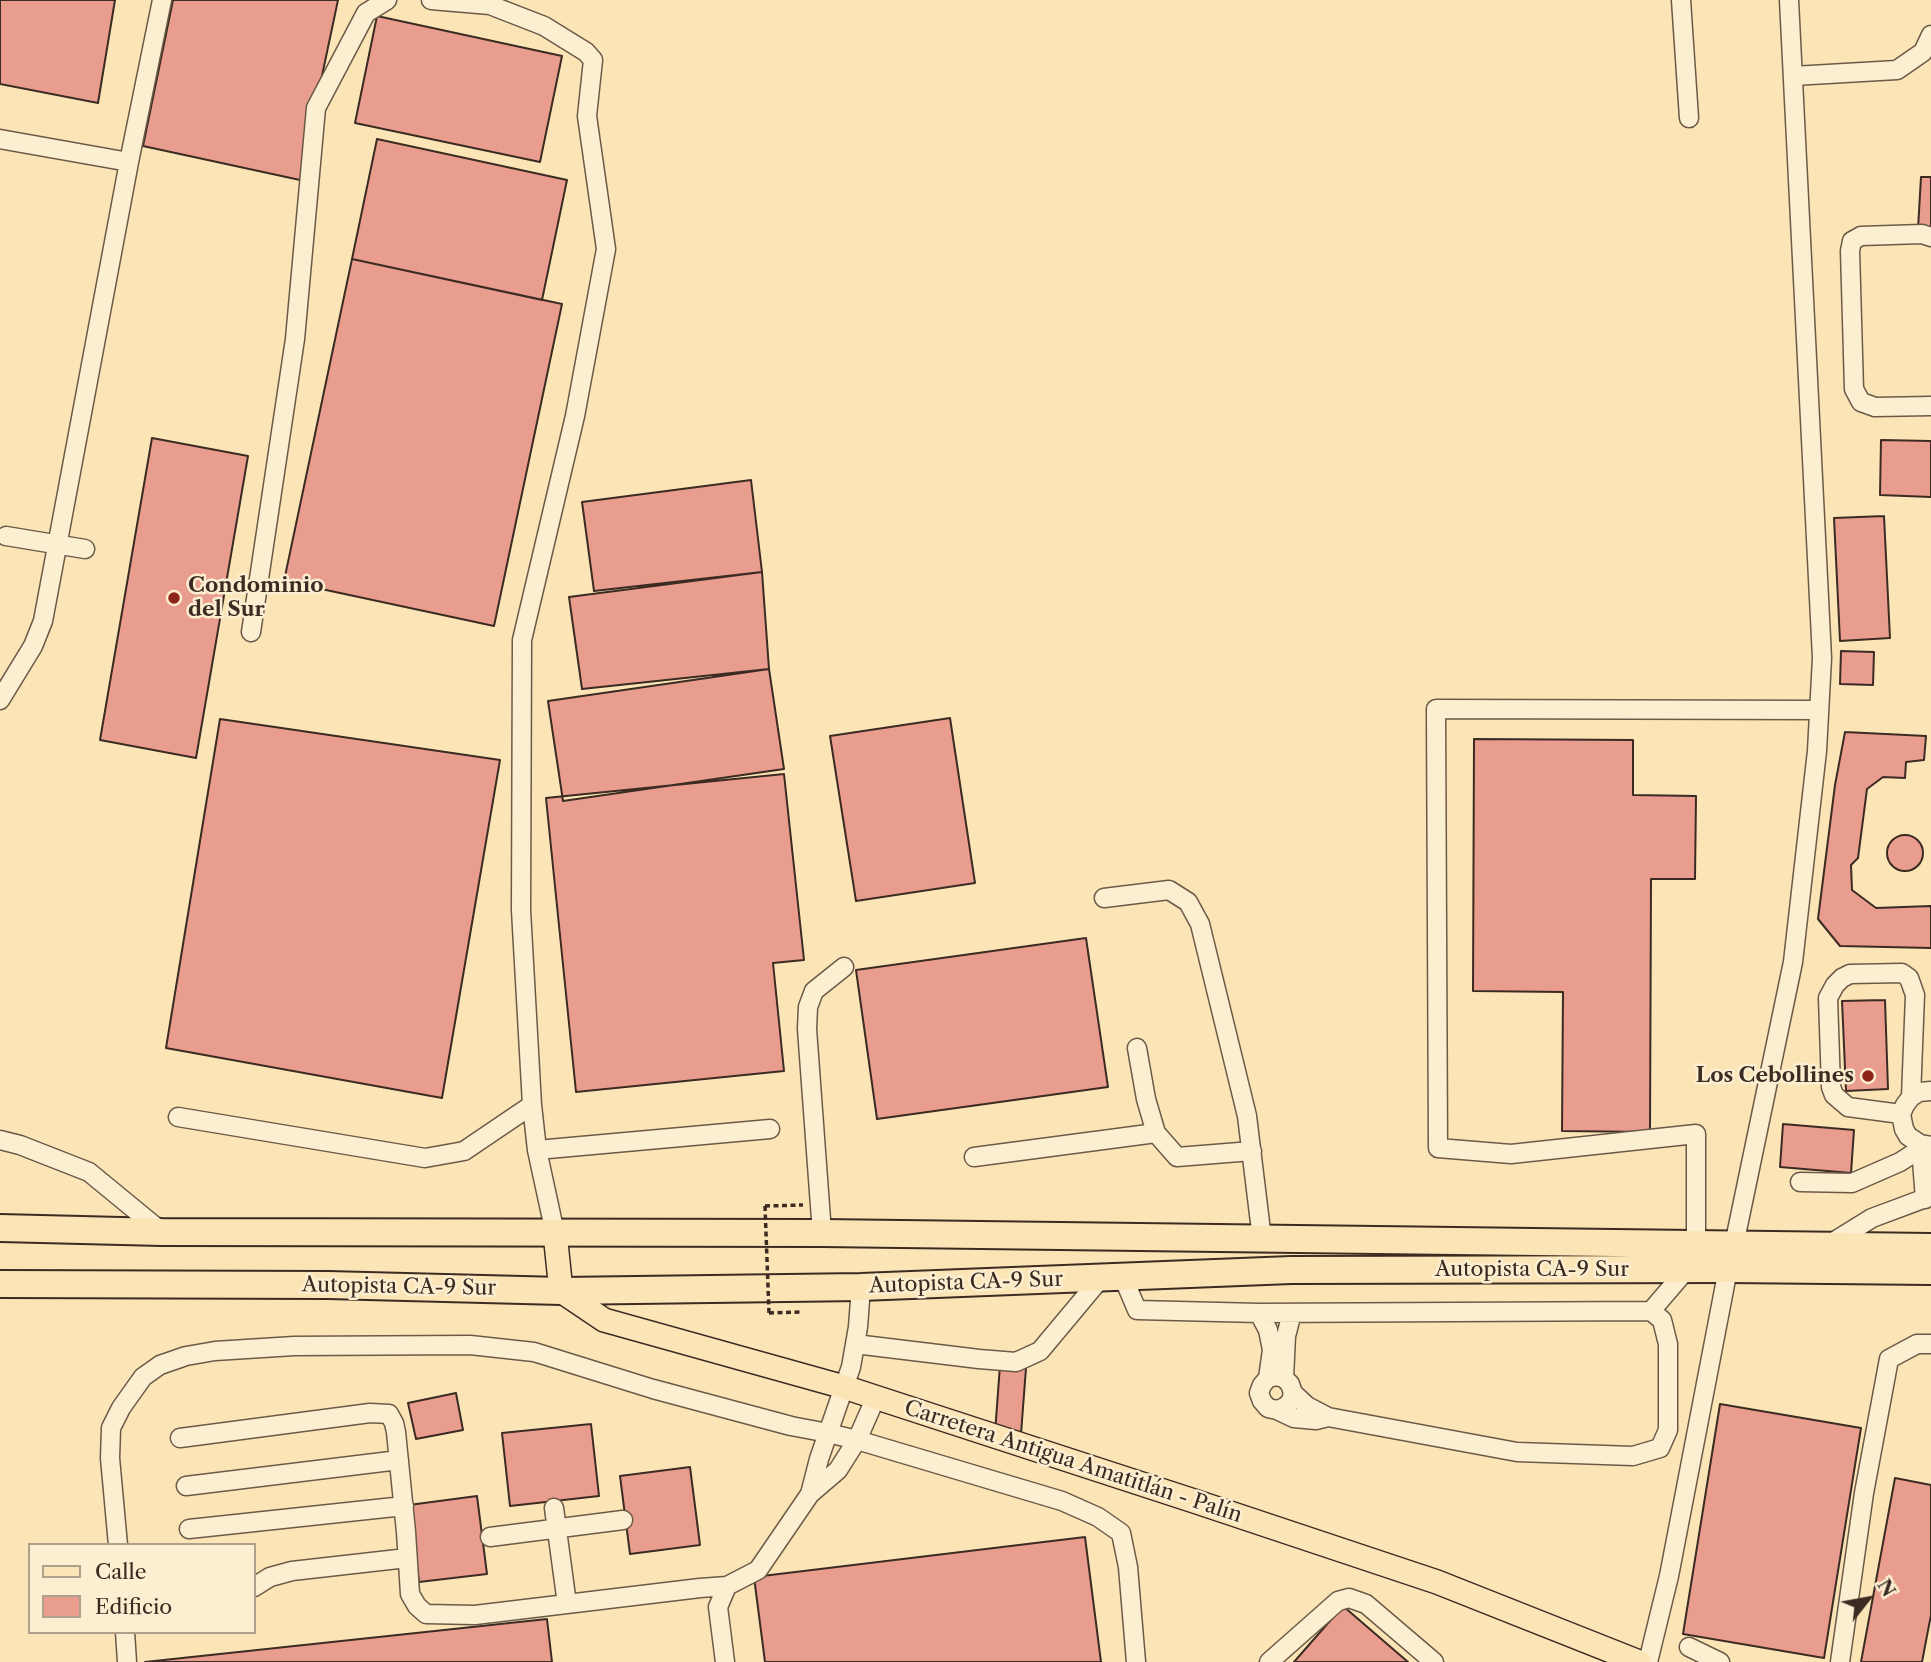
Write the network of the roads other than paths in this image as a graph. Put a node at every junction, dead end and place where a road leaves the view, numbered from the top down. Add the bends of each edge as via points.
1 (162, 0) edge
2 (387, 0) edge
3 (431, 0) edge
4 (1681, 0) edge
5 (1789, 0) edge
6 (1931, 35) edge
7 (1793, 76) junction
8 (1689, 118) dead end
9 (0, 139) edge
10 (129, 162) junction
11 (1931, 237) edge
12 (1931, 406) edge
13 (6, 536) dead end
14 (59, 545) junction
15 (85, 549) dead end
16 (251, 632) dead end
17 (0, 700) edge
18 (1819, 710) junction
19 (1104, 898) dead end
20 (844, 967) dead end
21 (1137, 1048) dead end
22 (1931, 1091) edge
23 (1911, 1097) junction
24 (532, 1105) junction
25 (1901, 1114) junction
26 (178, 1117) dead end
27 (770, 1129) dead end
28 (1156, 1133) junction
29 (0, 1140) edge
30 (1925, 1145) edge
31 (537, 1150) junction
32 (1252, 1152) junction
33 (974, 1157) dead end
34 (1800, 1182) dead end
35 (1928, 1197) edge
36 (0, 1227) edge
37 (162, 1232) junction
38 (555, 1233) junction
39 (822, 1233) junction
40 (1262, 1239) junction
41 (1827, 1246) junction
42 (1931, 1247) edge
43 (1692, 1257) junction
44 (1731, 1257) junction
45 (1931, 1271) edge
46 (1112, 1278) junction
47 (0, 1284) edge
48 (861, 1287) junction
49 (561, 1291) junction
50 (1651, 1311) junction
51 (1259, 1313) junction
52 (1292, 1313) junction
53 (855, 1344) junction
54 (1931, 1344) edge
55 (1282, 1383) junction
56 (844, 1387) junction
57 (876, 1397) junction
58 (1277, 1410) junction
59 (1328, 1417) junction
60 (828, 1433) junction
61 (180, 1438) dead end
62 (857, 1440) junction
63 (398, 1460) junction
64 (186, 1486) dead end
65 (810, 1494) junction
66 (404, 1506) junction
67 (554, 1508) dead end
68 (622, 1520) dead end
69 (556, 1528) junction
70 (189, 1529) dead end
71 (490, 1536) dead end
72 (117, 1543) edge
73 (407, 1558) junction
74 (256, 1586) edge
75 (727, 1586) junction
76 (567, 1604) junction
77 (125, 1634) edge
78 (1689, 1647) dead end
79 (127, 1662) edge
80 (724, 1662) edge
81 (1136, 1662) edge
82 (1269, 1662) edge
83 (1434, 1662) edge
84 (1639, 1662) edge
85 (1648, 1662) edge
86 (1720, 1662) edge
87 (1840, 1662) edge

1 - 10 street
2 - 16 street via 366,13 316,108 295,340
3 - 24 street via 490,5 544,26 593,60 587,116 606,249 575,416 522,640 521,909
4 - 8 street
5 - 7 street
6 - 7 street via 1923,52 1897,70
7 - 18 street via 1822,658
9 - 10 street
10 - 14 street
11 - 12 street via 1861,236 1852,241 1850,251 1854,389 1861,402 1875,407
13 - 14 street
14 - 15 street
14 - 17 street via 43,621
18 - 43 street via 1436,709 1438,1148 1511,1154 1696,1134
18 - 44 street via 1793,962
19 - 32 street via 1169,890 1188,902 1200,924
20 - 39 street via 814,991 808,1007
21 - 28 street
22 - 23 street
23 - 25 street
23 - 25 street via 1915,995 1909,978 1902,973 1842,978 1828,998 1834,1095 1848,1107
24 - 26 street via 464,1151 425,1158
24 - 31 street
25 - 30 street via 1913,1141
27 - 31 street
28 - 32 street via 1177,1157
28 - 33 street
29 - 37 street via 89,1172
30 - 34 street via 1900,1162 1852,1183
30 - 35 street via 1922,1161
31 - 38 street
32 - 40 street
35 - 41 street via 1872,1218
36 - 37 highway, Autopista CA-9 Sur
37 - 38 highway, Autopista CA-9 Sur
38 - 39 highway, Autopista CA-9 Sur
38 - 49 main road
39 - 40 highway, Autopista CA-9 Sur
40 - 43 highway, Autopista CA-9 Sur
41 - 42 highway, Autopista CA-9 Sur
41 - 44 highway, Autopista CA-9 Sur
43 - 44 highway, Autopista CA-9 Sur
43 - 46 highway, Autopista CA-9 Sur
43 - 50 street
44 - 45 highway, Autopista CA-9 Sur
44 - 85 street
46 - 48 highway, Autopista CA-9 Sur
46 - 51 street via 1137,1310
46 - 53 street via 1040,1351 1016,1362
47 - 49 highway, Autopista CA-9 Sur
48 - 49 highway, Autopista CA-9 Sur
48 - 53 street
49 - 56 main road, Carretera Antigua Amatitlán - Palín via 604,1320
50 - 52 street
50 - 59 street via 1662,1320 1668,1344 1668,1430 1660,1448 1633,1456 1517,1452
51 - 52 street
51 - 55 street
52 - 55 street
53 - 56 street
54 - 87 street via 1917,1344 1889,1359
55 - 58 street via 1291,1401
55 - 58 street via 1262,1385 1259,1393 1268,1408
55 - 59 street via 1307,1406
56 - 57 main road, Carretera Antigua Amatitlán - Palín
56 - 60 street
57 - 62 street
57 - 84 main road, Carretera Antigua Amatitlán - Palín via 1437,1582
58 - 59 street via 1294,1418
60 - 62 street
60 - 65 street
60 - 72 street via 653,1389 534,1352 470,1345 215,1351 160,1365 143,1377 121,1408 111,1429 110,1458
61 - 63 street via 377,1412 391,1417
62 - 65 street via 838,1470
62 - 81 street via 1062,1501 1098,1517 1121,1534
63 - 64 street
63 - 66 street
65 - 75 street via 758,1570
66 - 70 street
66 - 73 street
67 - 69 street
68 - 69 street
69 - 71 street
69 - 76 street
73 - 74 street via 292,1571
73 - 76 street via 410,1594 426,1614 475,1615
75 - 76 street
75 - 80 street via 718,1608
77 - 79 street
78 - 86 street
82 - 83 street via 1338,1601 1349,1598 1366,1604

